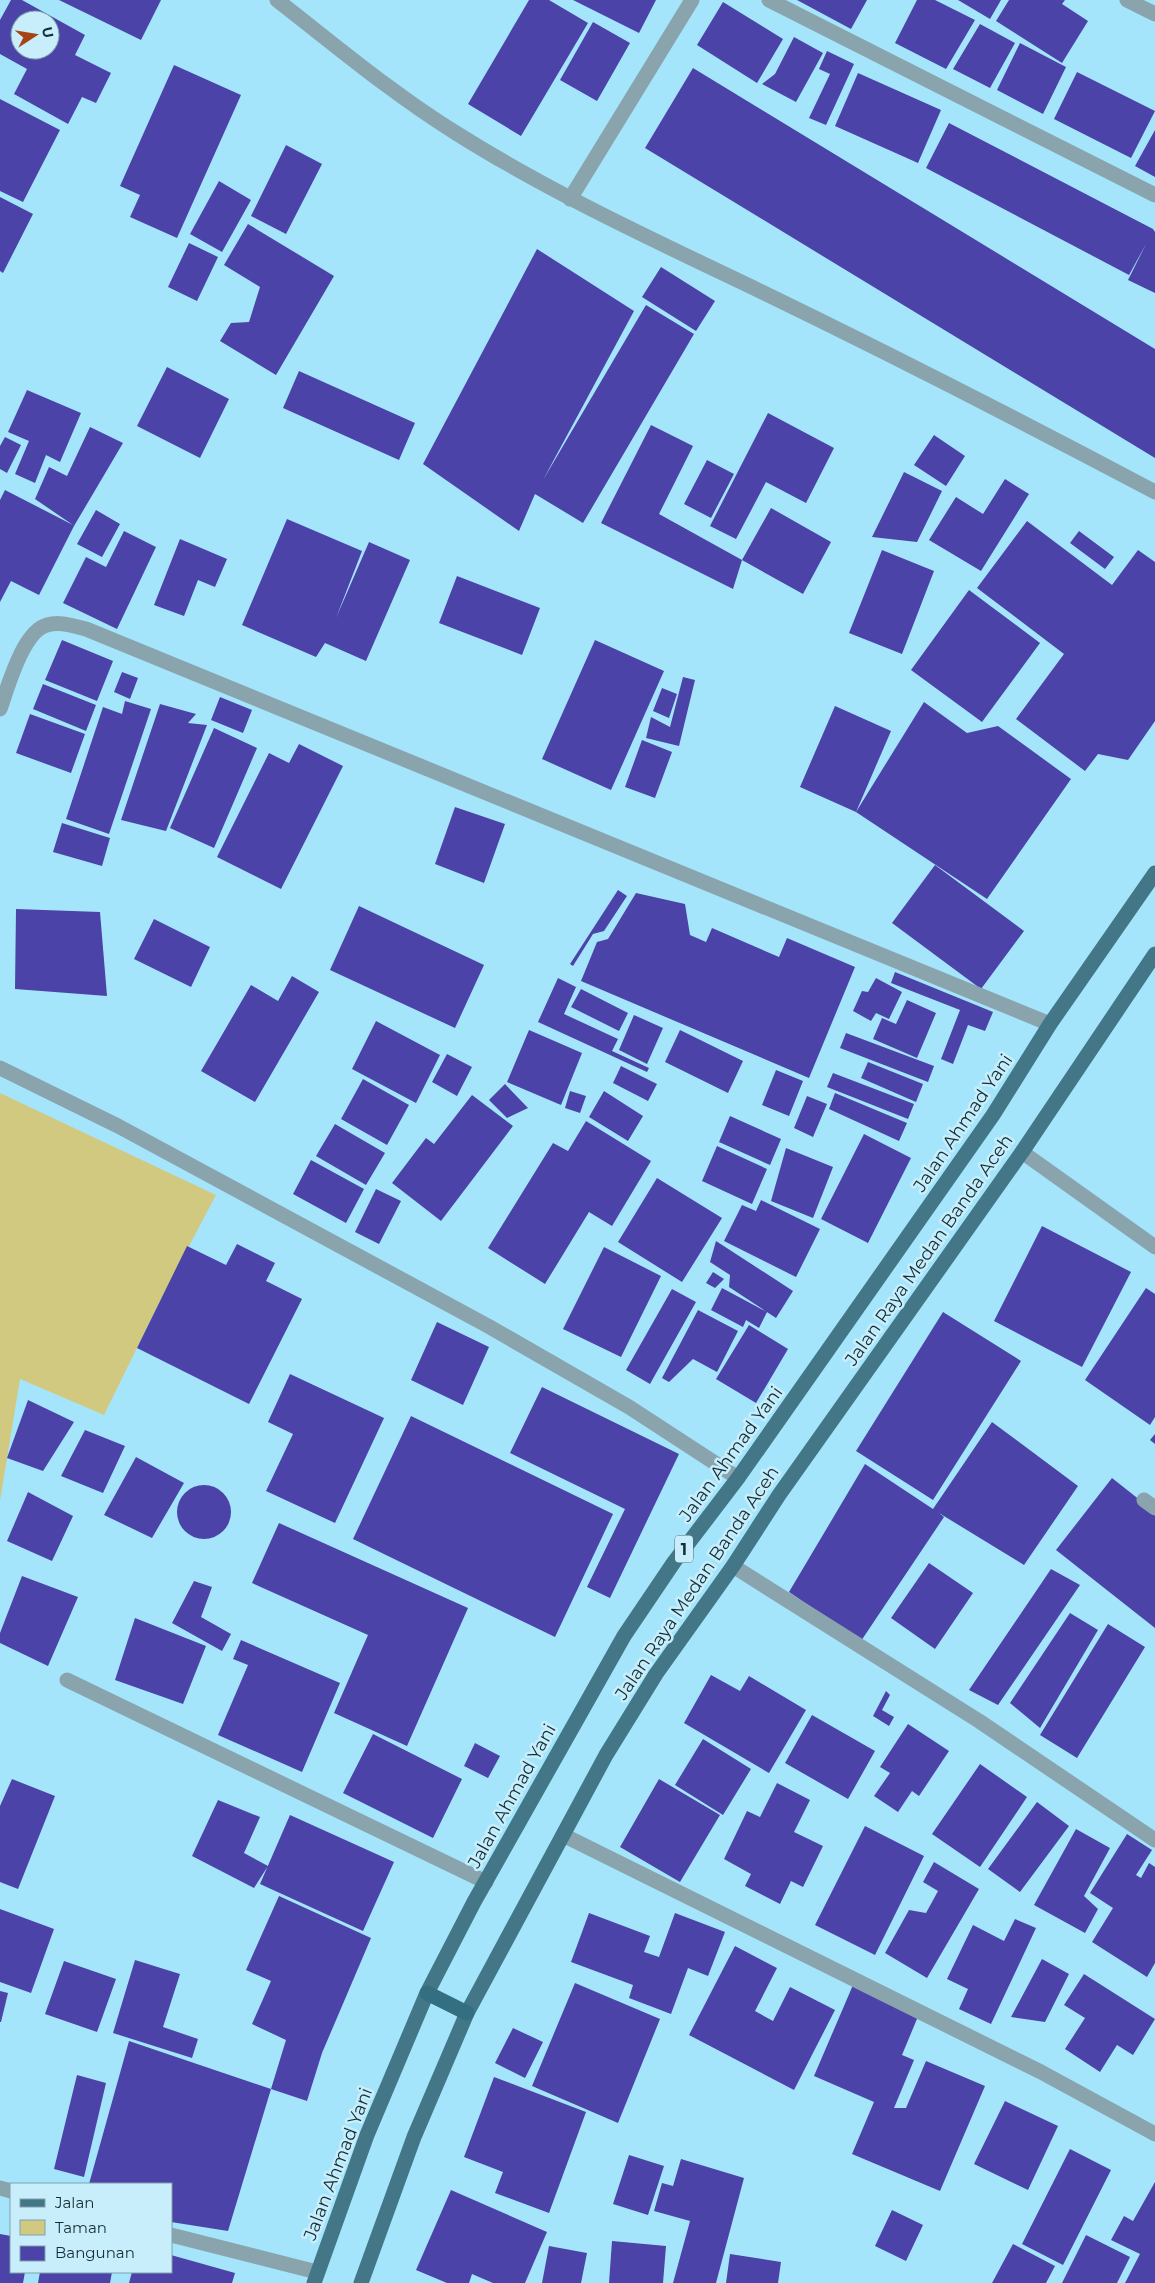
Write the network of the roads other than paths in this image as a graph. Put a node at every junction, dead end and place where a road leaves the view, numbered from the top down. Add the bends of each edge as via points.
1 (276, 0) edge
2 (692, 0) edge
3 (769, 0) edge
4 (1128, 0) edge
5 (1155, 14) edge
6 (1155, 195) edge
7 (570, 198) junction
8 (1155, 492) edge
9 (0, 709) edge
10 (1155, 873) edge
11 (1155, 954) edge
12 (1050, 1024) junction
13 (0, 1068) edge
14 (1022, 1152) junction
15 (1155, 1247) edge
16 (738, 1478) junction
17 (733, 1566) junction
18 (67, 1680) dead end
19 (562, 1835) junction
20 (1155, 1840) edge
21 (486, 1882) junction
22 (427, 1993) junction
23 (467, 2013) junction
24 (1155, 2134) edge
25 (172, 2235) edge
26 (315, 2278) edge
27 (361, 2283) edge

1 - 7 street via 454,132
2 - 7 street
3 - 6 street
4 - 5 street
7 - 8 street via 923,371
9 - 12 street via 22,651 36,632 45,625 59,623 86,629
10 - 12 main road, Jalan Ahmad Yani / 1
11 - 14 main road, Jalan Raya Medan Banda Aceh
12 - 16 main road, Jalan Ahmad Yani / 1 via 993,1114
13 - 16 street via 118,1126 488,1326 629,1407
14 - 15 street
14 - 17 main road, Jalan Raya Medan Banda Aceh via 779,1495
16 - 21 main road, Jalan Ahmad Yani / 1 via 674,1562 624,1636
17 - 19 main road, Jalan Raya Medan Banda Aceh via 656,1674
17 - 20 street via 979,1721
18 - 21 street
19 - 23 main road, Jalan Raya Medan Banda Aceh
19 - 24 street via 1042,2072
21 - 22 main road, Jalan Ahmad Yani / 1
22 - 23 highway
22 - 26 main road, Jalan Ahmad Yani / 1 via 367,2135
23 - 27 main road, Jalan Raya Medan Banda Aceh via 414,2136
25 - 26 street

